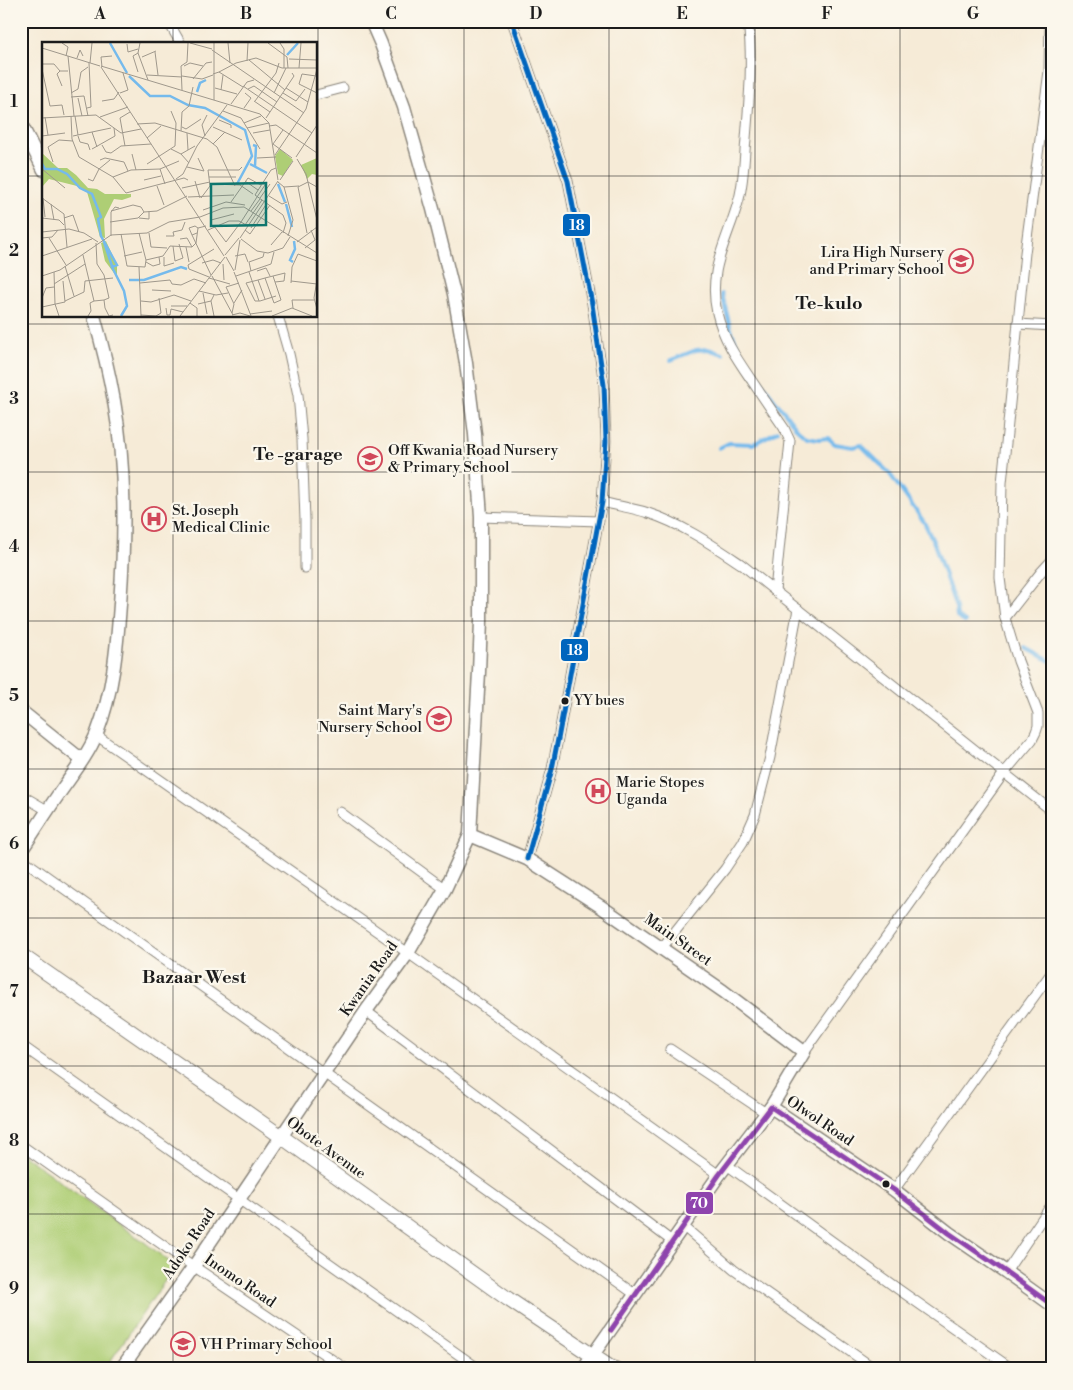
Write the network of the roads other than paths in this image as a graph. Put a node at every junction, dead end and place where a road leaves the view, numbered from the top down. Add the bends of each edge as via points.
1 (168, 21) edge
2 (371, 21) edge
3 (512, 21) edge
4 (748, 21) edge
5 (1050, 21) edge
6 (180, 42) edge
7 (343, 88) dead end
8 (318, 94) edge
9 (21, 124) edge
10 (42, 166) edge
11 (95, 318) edge
12 (279, 318) edge
13 (1018, 324) junction
14 (1052, 326) edge
15 (602, 502) junction
16 (481, 517) junction
17 (599, 521) junction
18 (1052, 560) edge
19 (305, 568) dead end
20 (775, 591) junction
21 (798, 609) junction
22 (1005, 618) junction
23 (21, 711) edge
24 (96, 735) junction
25 (82, 760) junction
26 (1004, 773) junction
27 (21, 794) edge
28 (47, 810) junction
29 (1052, 811) edge
30 (340, 812) dead end
31 (470, 835) junction
32 (21, 851) edge
33 (21, 858) edge
34 (527, 859) junction
35 (445, 889) junction
36 (661, 949) junction
37 (408, 953) junction
38 (21, 955) edge
39 (1052, 972) edge
40 (366, 1011) junction
41 (21, 1045) edge
42 (670, 1049) dead end
43 (804, 1052) junction
44 (323, 1073) junction
45 (768, 1110) junction
46 (282, 1136) junction
47 (21, 1145) edge
48 (723, 1170) junction
49 (894, 1190) junction
50 (239, 1200) junction
51 (1052, 1204) edge
52 (684, 1226) junction
53 (673, 1242) junction
54 (194, 1266) junction
55 (1006, 1272) junction
56 (636, 1295) junction
57 (1052, 1306) edge
58 (592, 1356) junction
59 (121, 1369) edge
60 (346, 1369) edge
61 (478, 1369) edge
62 (584, 1369) edge
63 (612, 1369) edge
64 (875, 1369) edge
65 (1012, 1369) edge

1 - 6 street
2 - 16 street via 404,107 454,294 475,434
3 - 15 street via 568,181 592,304 604,385 606,441
4 - 20 street via 750,90 743,177 715,274 715,293 717,312 731,350 790,441
5 - 13 street via 1049,71
7 - 8 street
9 - 10 street
11 - 24 street via 114,400 124,493 124,560 117,650 107,702
12 - 19 street via 298,395 303,448
13 - 14 street
13 - 22 street via 1002,483 1000,578
15 - 17 street
15 - 20 street via 647,512 682,527 741,564
16 - 17 street
16 - 31 street via 479,672
17 - 34 street via 552,769
18 - 22 street
20 - 21 street
21 - 26 street
21 - 36 street via 770,757 755,815 743,842 725,869
22 - 26 street via 1038,713 1038,726 1032,740
23 - 25 street
24 - 25 street
24 - 37 street
25 - 28 street
26 - 29 street
26 - 43 street
27 - 28 street
28 - 32 street
30 - 35 street
31 - 34 street, Main Street
31 - 35 street, Kwania Road
33 - 44 street
34 - 36 street, Main Street
35 - 37 street, Kwania Road
36 - 43 street, Main Street
37 - 40 street, Kwania Road
37 - 48 street
38 - 46 main road, Obote Avenue
39 - 49 street
40 - 44 street, Kwania Road
40 - 53 street
41 - 50 street
42 - 45 street
43 - 45 street
44 - 46 street, Kwania Road
44 - 56 street
45 - 48 street, Olwol Road
45 - 49 street, Olwol Road
46 - 50 street, Adoko Road
46 - 58 main road, Obote Avenue
47 - 54 street, Inomo Road
48 - 52 street, Olwol Road
48 - 65 street
49 - 55 street, Olwol Road
50 - 54 street, Adoko Road
50 - 61 street
51 - 55 street
52 - 53 street, Olwol Road
52 - 64 street via 734,1270
53 - 56 street, Olwol Road
54 - 59 street, Adoko Road
54 - 60 street, Inomo Road
55 - 57 street, Olwol Road
56 - 58 street, Olwol Road
58 - 62 street
58 - 63 main road, Obote Avenue

